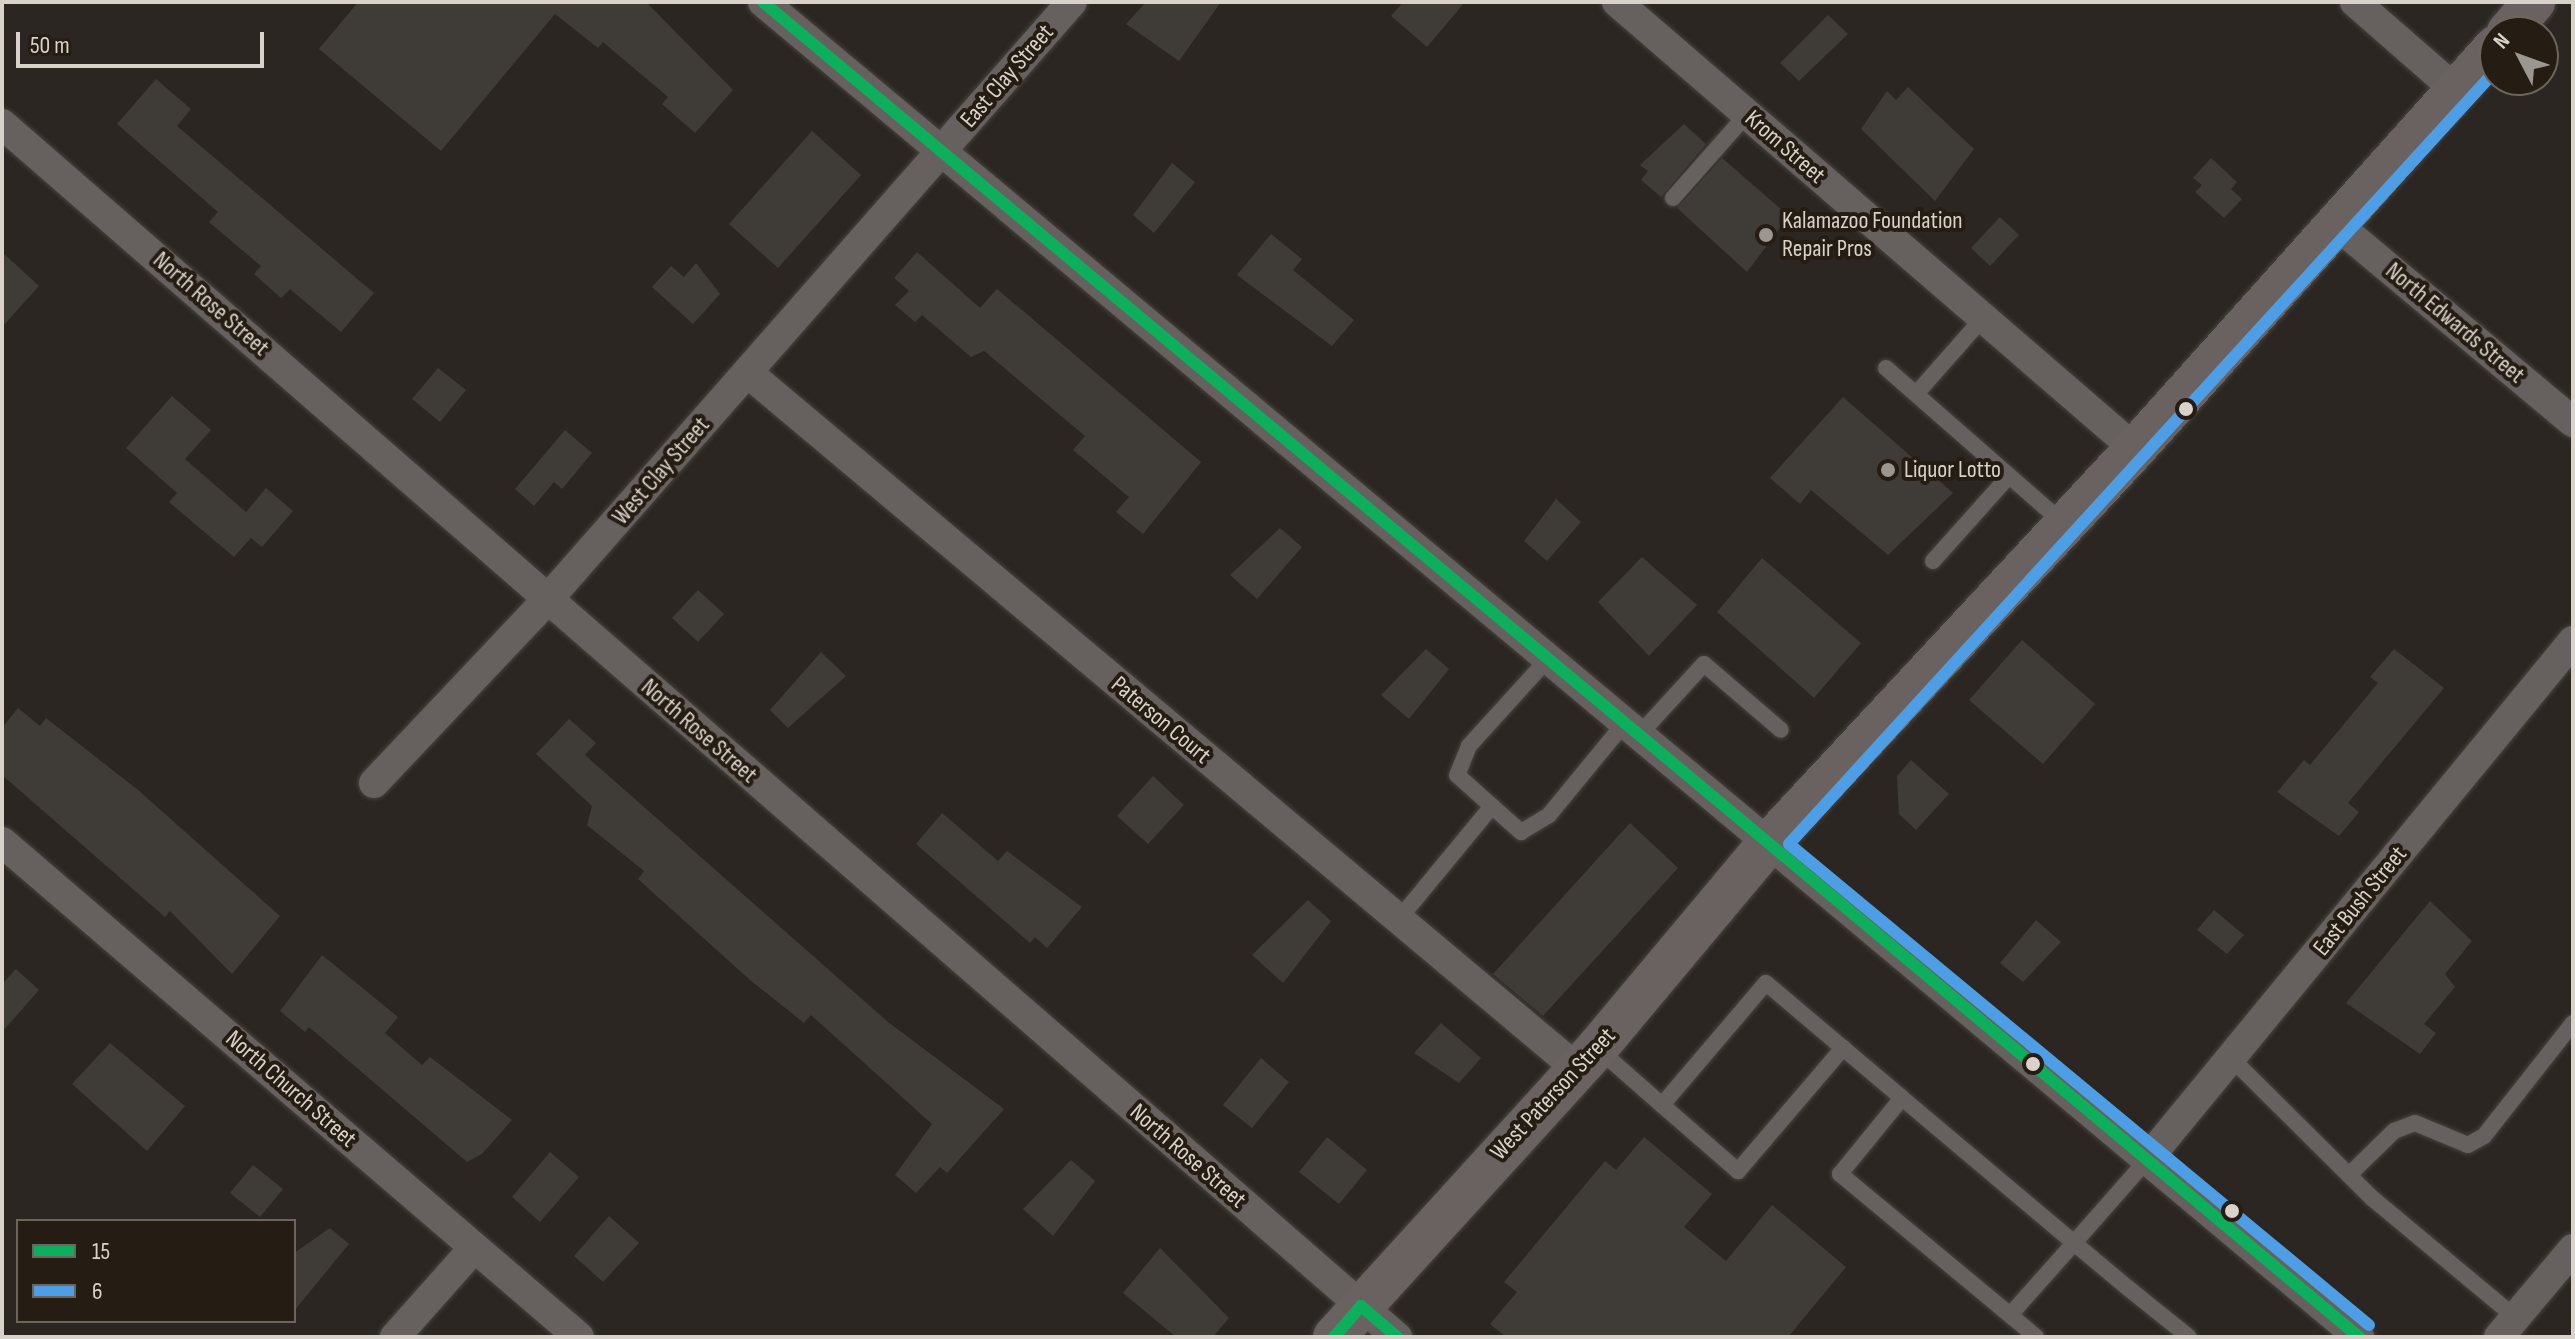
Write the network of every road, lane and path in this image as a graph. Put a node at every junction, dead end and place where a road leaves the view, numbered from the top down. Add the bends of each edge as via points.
1 (763, 2) edge
2 (1072, 2) edge
3 (1617, 2) edge
4 (2355, 2) edge
5 (2479, 65) edge
6 (2456, 90) junction
7 (1747, 114) junction
8 (2, 124) edge
9 (941, 151) junction
10 (1673, 198) dead end
11 (2336, 224) junction
12 (1983, 318) junction
13 (1886, 368) dead end
14 (748, 373) junction
15 (1916, 394) junction
16 (2573, 422) edge
17 (2135, 449) junction
18 (2009, 476) junction
19 (2064, 524) junction
20 (1933, 561) dead end
21 (548, 599) junction
22 (2573, 641) edge
23 (1546, 661) junction
24 (1781, 730) dead end
25 (1630, 731) junction
26 (374, 783) dead end
27 (1492, 806) junction
28 (2, 842) edge
29 (1766, 846) junction
30 (1399, 919) junction
31 (2573, 1023) edge
32 (1843, 1048) junction
33 (1586, 1057) junction
34 (2231, 1058) junction
35 (1902, 1098) junction
36 (1662, 1105) junction
37 (2146, 1161) junction
38 (2349, 1175) junction
39 (2074, 1243) junction
40 (473, 1249) junction
41 (2573, 1249) edge
42 (1361, 1306) junction
43 (2010, 1315) junction
44 (2507, 1327) edge
45 (395, 1337) edge
46 (579, 1337) edge
47 (1334, 1337) edge
48 (1397, 1337) edge
49 (2036, 1337) edge
50 (2189, 1337) edge
51 (2359, 1337) edge

1 - 9 street
2 - 9 street, East Clay Street
3 - 7 street, Krom Street
4 - 6 street
5 - 6 street, West Paterson Street
6 - 11 street, West Paterson Street
7 - 10 lane
7 - 12 street, Krom Street
8 - 21 street, North Rose Street
9 - 14 street, West Clay Street
9 - 23 street
11 - 16 street, North Edwards Street
11 - 17 street, West Paterson Street
12 - 15 lane
12 - 17 street, Krom Street
13 - 15 lane
14 - 21 street, West Clay Street
14 - 30 street, Paterson Court
15 - 18 lane
17 - 19 street, West Paterson Street
18 - 19 lane
18 - 20 lane
19 - 29 street, West Paterson Street
21 - 26 street, West Clay Street
21 - 42 street, North Rose Street
22 - 34 street, East Bush Street
23 - 25 street
23 - 27 lane via 1469,746 1457,775
24 - 25 lane via 1704,664
25 - 27 lane via 1530,831 1521,832
25 - 29 street
27 - 30 lane
28 - 40 street, North Church Street
29 - 33 street, West Paterson Street
29 - 37 street
30 - 33 street, Paterson Court
31 - 38 lane via 2484,1136 2468,1145 2415,1123 2394,1131
32 - 35 lane
32 - 36 lane via 1766,983
32 - 36 lane via 1738,1171
33 - 36 lane
33 - 42 street, West Paterson Street
34 - 37 street, East Bush Street
34 - 38 lane
35 - 39 lane
35 - 43 lane via 1840,1174
37 - 39 lane
37 - 51 street
38 - 44 lane
39 - 43 lane
39 - 50 lane
40 - 45 street
40 - 46 street, North Church Street
41 - 44 street
42 - 47 street, West Paterson Street
42 - 48 street, North Rose Street
43 - 49 lane

